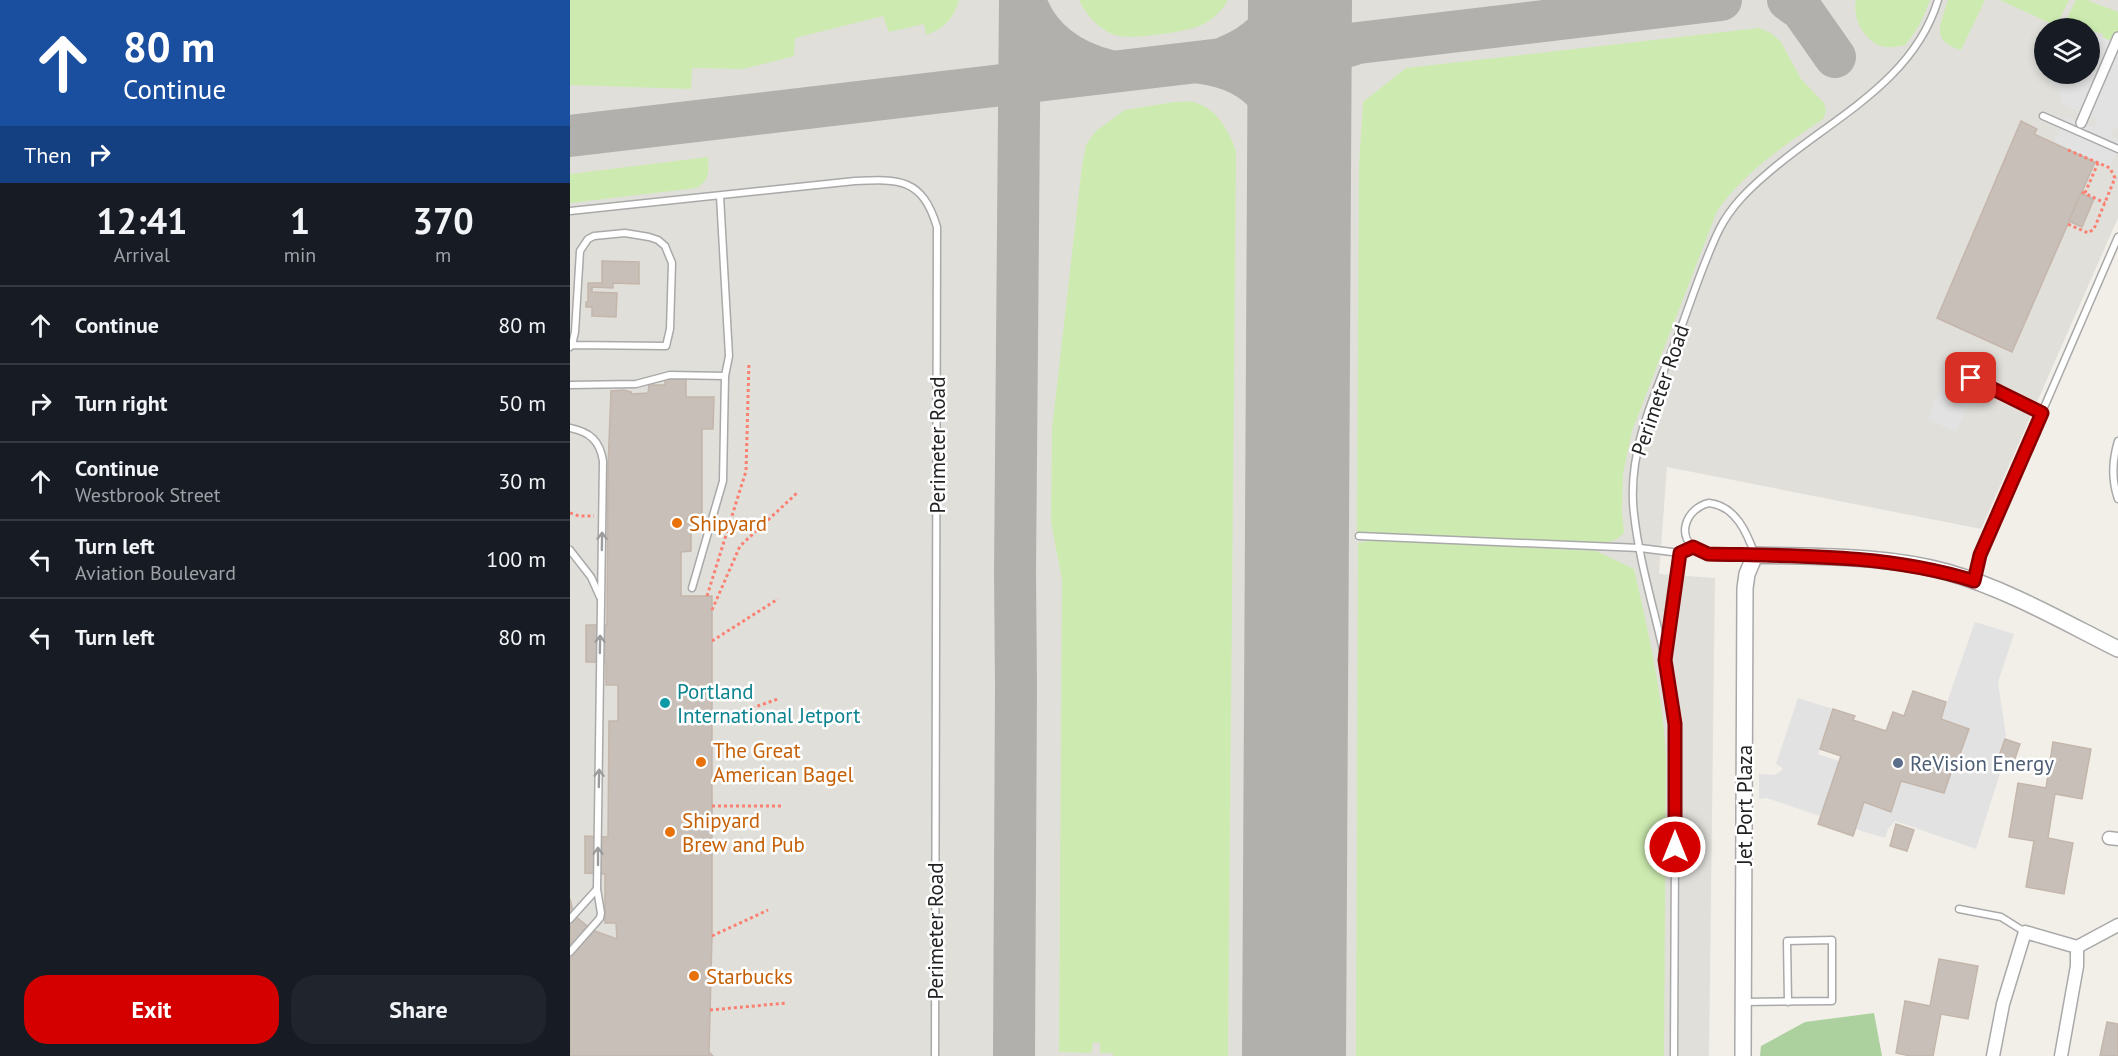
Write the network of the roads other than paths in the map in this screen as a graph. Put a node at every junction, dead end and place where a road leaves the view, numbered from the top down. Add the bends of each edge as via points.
1 (1938, 0) edge
2 (2118, 37) edge
3 (2043, 116) dead end
4 (2081, 123) dead end
5 (2118, 149) edge
6 (720, 196) junction
7 (570, 211) edge
8 (2118, 237) edge
9 (571, 346) edge
10 (725, 376) junction
11 (1971, 378) dead end
12 (570, 385) edge
13 (2042, 413) junction
14 (570, 428) edge
15 (2118, 441) edge
16 (2118, 499) edge
17 (1359, 536) dead end
18 (1693, 547) junction
19 (1640, 548) junction
20 (570, 550) edge
21 (1680, 553) junction
22 (1755, 555) junction
23 (1974, 581) junction
24 (692, 588) dead end
25 (601, 600) junction
26 (2118, 649) edge
27 (1665, 660) junction
28 (597, 889) junction
29 (1959, 909) dead end
30 (570, 919) edge
31 (2118, 925) edge
32 (2025, 932) junction
33 (2077, 947) junction
34 (570, 952) edge
35 (1743, 1002) junction
36 (1788, 1002) junction
37 (935, 1056) edge
38 (1674, 1056) edge
39 (1743, 1056) edge
40 (1993, 1056) edge
41 (2061, 1056) edge

1 - 19 lane, Perimeter Road via 1928,28 1899,69 1854,110 1790,154 1750,188 1719,229 1638,449 1632,483
2 - 4 street
3 - 5 lane
6 - 7 lane, Perimeter Road
6 - 10 lane via 729,356
6 - 37 lane, Perimeter Road via 892,180 917,190 933,213 937,227
8 - 13 lane
9 - 9 lane via 579,260 584,245 594,236 637,234 665,246 672,263 666,346
10 - 12 lane via 670,375 636,384
10 - 24 lane via 723,481
11 - 13 lane
13 - 23 lane via 1980,555
25 -> 14 lane via 601,450 588,433
15 - 16 lane via 2113,470
17 - 19 lane
18 - 21 lane
18 - 22 lane via 1708,554
18 - 22 lane via 1685,532 1688,516 1701,505 1718,504 1746,530
19 - 21 lane
19 - 27 lane, Perimeter Road
20 - 25 lane via 591,577
21 - 27 lane
22 - 23 street via 1890,561
22 - 35 street, Jet Port Plaza via 1746,588
23 - 26 street
28 -> 25 lane
27 - 38 lane, Perimeter Road via 1675,736
28 - 30 lane
28 - 34 lane via 600,918
29 - 32 lane via 2001,918
31 - 33 street
32 - 33 street
32 - 40 street via 2003,1004
33 - 41 street
35 - 36 lane
35 - 39 street, Jet Port Plaza
36 - 36 lane via 1832,1001 1832,940 1787,941

